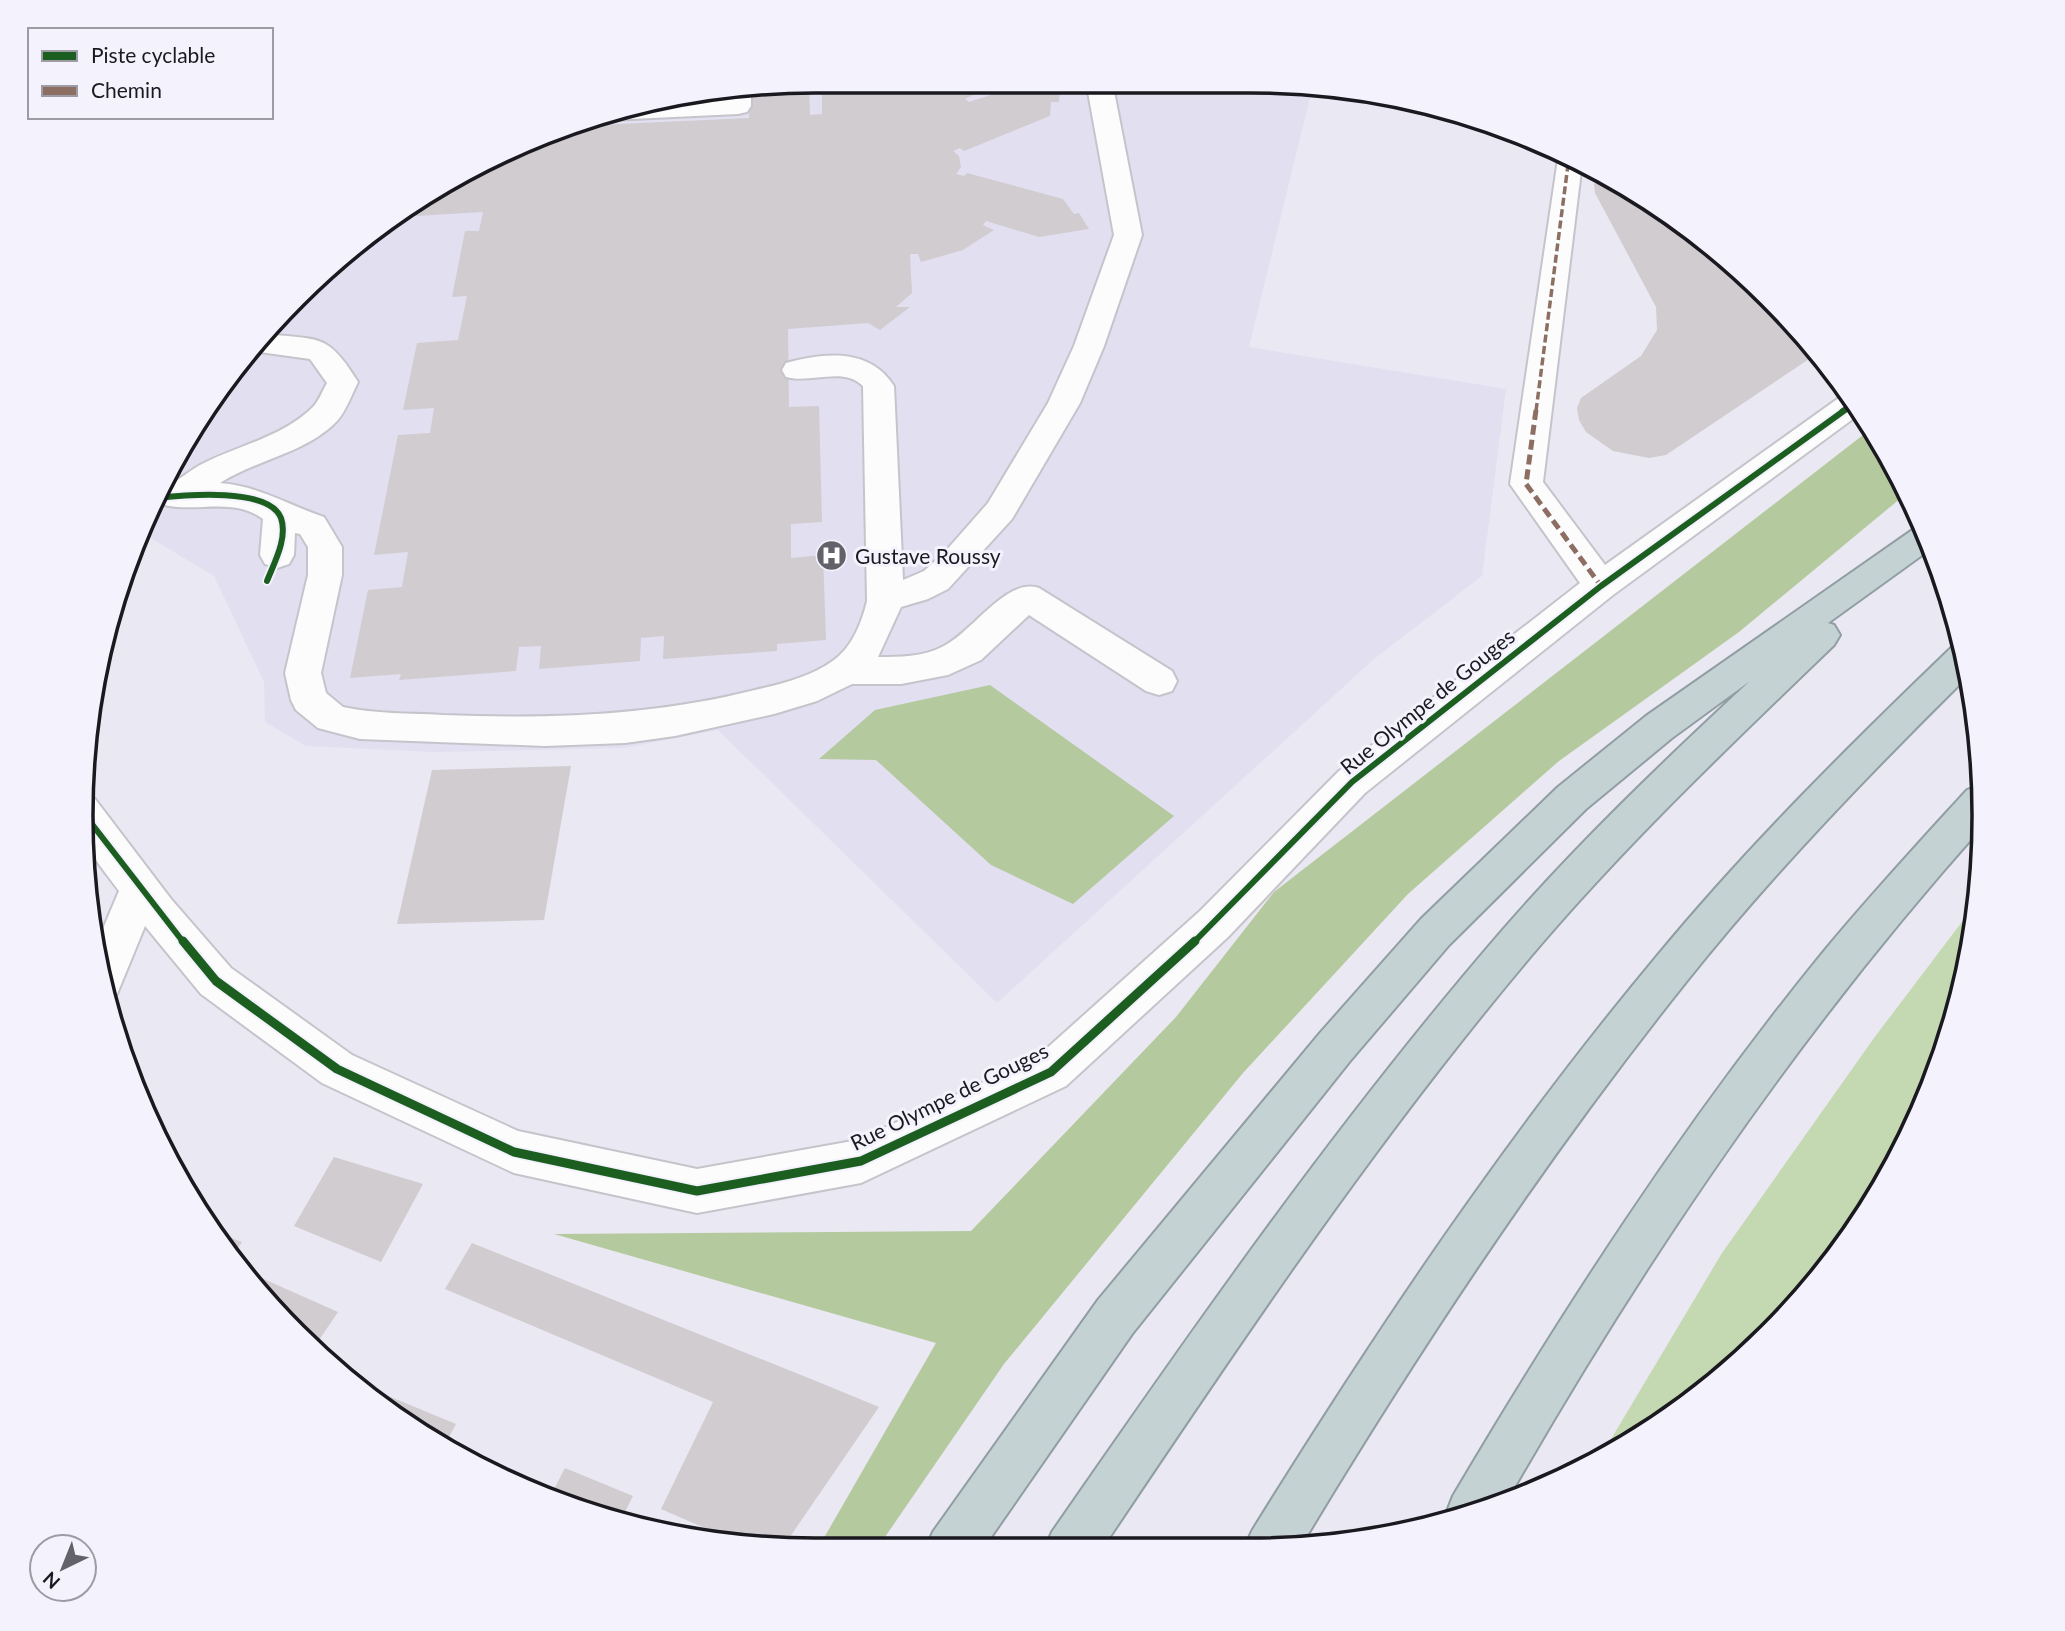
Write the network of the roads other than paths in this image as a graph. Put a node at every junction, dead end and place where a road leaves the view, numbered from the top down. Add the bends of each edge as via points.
1 (1101, 93) edge
2 (739, 97) edge
3 (662, 110) edge
4 (1568, 166) edge
5 (268, 344) edge
6 (797, 370) dead end
7 (1846, 409) edge
8 (170, 497) edge
9 (279, 515) junction
10 (1918, 541) edge
11 (276, 555) dead end
12 (1888, 564) junction
13 (1601, 586) junction
14 (885, 597) junction
15 (1956, 665) edge
16 (847, 670) junction
17 (1159, 681) dead end
18 (1972, 811) edge
19 (93, 826) edge
20 (140, 889) junction
21 (109, 965) edge
22 (1479, 1501) edge
23 (1276, 1537) edge
24 (959, 1538) edge
25 (1078, 1538) edge

1 - 14 street via 1128,235 1089,346 1063,403 999,511 936,580
2 - 3 street via 738,106
4 - 13 street via 1526,484
5 - 8 street via 319,349 343,382 326,413 277,446 241,458
6 - 14 street via 855,368 868,373 878,386
7 - 13 street, Rue Olympe de Gouges
8 - 9 street via 253,500 270,505
9 - 11 street
9 - 16 street via 313,525 324,539 326,564 303,679 317,711 344,722 459,731 627,728 771,701
10 - 12 highway
12 - 24 highway via 1660,727 1572,798 1435,932 1115,1317
12 - 25 highway via 1840,619 1598,852 1516,944 1392,1096 1191,1373
13 - 20 street, Rue Olympe de Gouges via 1352,782 1214,924 1051,1072 861,1161 697,1191 514,1152 337,1069 216,981
14 - 16 street via 868,643
15 - 23 highway via 1877,738 1786,834 1627,1022 1507,1180
16 - 17 street via 905,672 949,662 981,640 1027,597
18 - 22 highway via 1811,998 1730,1110 1608,1287
19 - 20 street, Rue Olympe de Gouges
20 - 21 street

